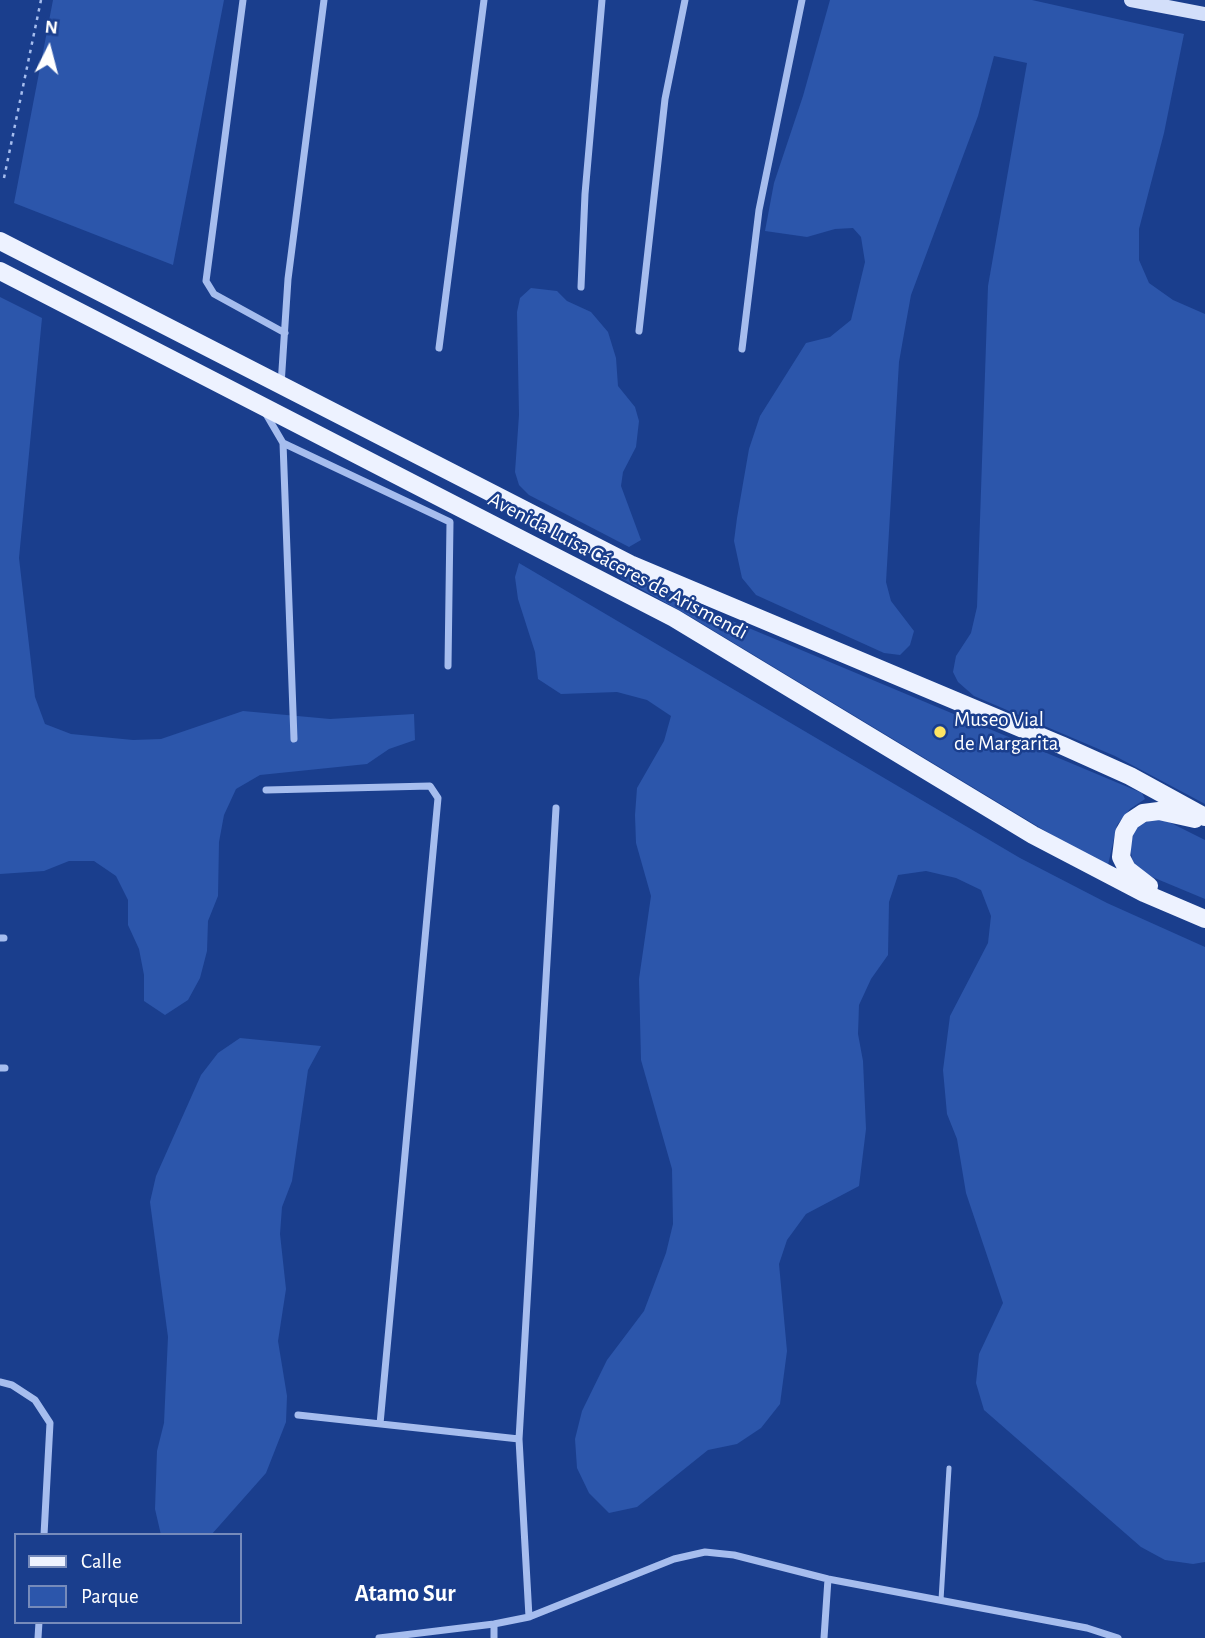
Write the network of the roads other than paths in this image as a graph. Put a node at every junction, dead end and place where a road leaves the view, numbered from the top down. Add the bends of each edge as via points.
1 (243, 0) edge
2 (324, 0) edge
3 (484, 0) edge
4 (602, 0) edge
5 (685, 0) edge
6 (802, 0) edge
7 (1131, 0) edge
8 (1205, 14) edge
9 (0, 241) edge
10 (0, 271) edge
11 (582, 287) dead end
12 (639, 331) dead end
13 (285, 333) junction
14 (439, 348) dead end
15 (742, 349) dead end
16 (281, 386) junction
17 (257, 403) junction
18 (283, 443) junction
19 (448, 666) dead end
20 (294, 739) dead end
21 (266, 790) dead end
22 (556, 808) dead end
23 (1205, 817) edge
24 (1205, 822) edge
25 (1200, 916) edge
26 (0, 1382) edge
27 (298, 1415) dead end
28 (380, 1424) junction
29 (519, 1439) junction
30 (949, 1468) dead end
31 (44, 1533) edge
32 (828, 1579) junction
33 (942, 1601) junction
34 (529, 1616) junction
35 (494, 1624) junction
36 (379, 1638) edge
37 (494, 1638) edge
38 (824, 1638) edge
39 (1118, 1638) edge

1 - 13 street via 206,281 214,294
2 - 13 street
3 - 14 street
4 - 11 street
5 - 12 street via 665,99
6 - 15 street via 759,210
7 - 8 street
9 - 16 main road, Avenida Luisa Cáceres de Arismendi
10 - 17 main road, Avenida Luisa Cáceres de Arismendi
13 - 16 street
16 - 23 main road, Avenida Luisa Cáceres de Arismendi via 630,564 1095,760
17 - 18 street
17 - 25 main road, Avenida Luisa Cáceres de Arismendi via 663,612 1033,835 1144,893
18 - 19 street via 450,522
18 - 20 street
21 - 28 street via 430,786 438,798
22 - 29 street
24 - 25 main road via 1176,813 1143,813 1131,821 1121,845 1121,857 1138,880
26 - 31 street via 35,1401 50,1423
27 - 28 street
28 - 29 street
29 - 34 street
30 - 33 lane
32 - 33 street
32 - 34 street via 705,1552 674,1559
32 - 38 street
33 - 39 street
34 - 35 street
35 - 36 street
35 - 37 street

